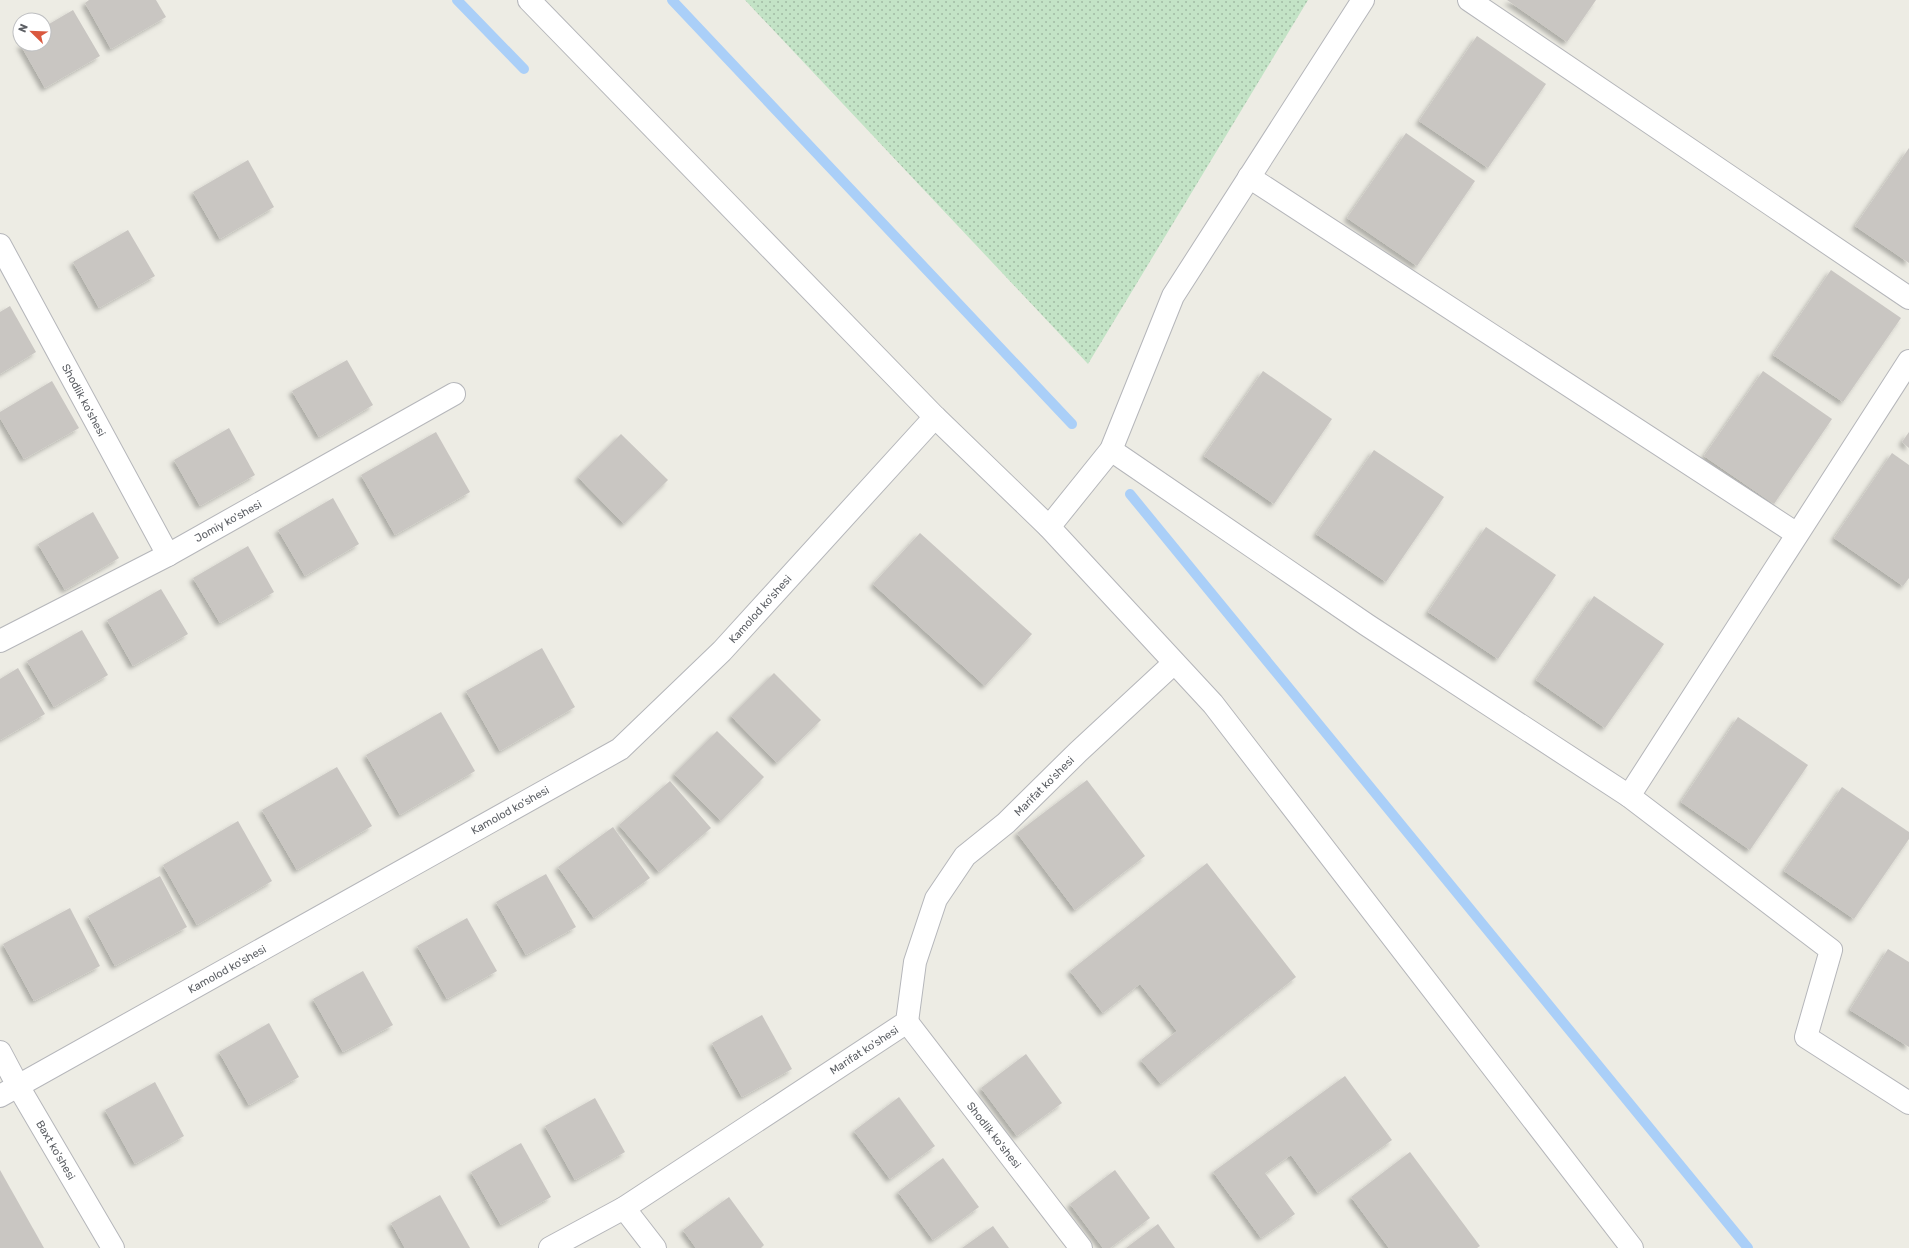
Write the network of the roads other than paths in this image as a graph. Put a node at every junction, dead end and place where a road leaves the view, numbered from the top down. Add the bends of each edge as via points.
1 (529, 0) edge
2 (1363, 0) edge
3 (1469, 0) edge
4 (1249, 177) junction
5 (0, 245) edge
6 (1909, 298) edge
7 (1909, 361) edge
8 (454, 394) dead end
9 (935, 417) junction
10 (1111, 450) junction
11 (1049, 527) junction
12 (1797, 534) junction
13 (168, 555) junction
14 (0, 641) edge
15 (1174, 663) junction
16 (1629, 796) junction
17 (907, 1022) junction
18 (0, 1052) edge
19 (9, 1091) edge
20 (1909, 1103) edge
21 (624, 1208) junction
22 (113, 1248) edge
23 (550, 1248) edge
24 (655, 1248) edge
25 (1081, 1248) edge
26 (1632, 1248) edge

1 - 9 street
2 - 4 street
3 - 6 street
4 - 10 street via 1173,296
4 - 12 street
5 - 13 street, Shodlik ko'shesi
7 - 12 street
8 - 13 street, Jomiy ko'shesi
9 - 11 street
9 - 19 street, Kamolod ko'shesi via 722,651 620,749
10 - 11 street
10 - 16 street via 1367,625
11 - 15 street
12 - 16 street
13 - 14 street, Jomiy ko'shesi
15 - 17 street, Marifat ko'shesi via 1006,823 965,856 936,899 915,962
15 - 26 street via 1213,704
16 - 20 street via 1830,950 1806,1037
17 - 21 street, Marifat ko'shesi
17 - 25 street, Shodlik ko'shesi
18 - 19 street, Baxt ko'shesi
19 - 22 street, Baxt ko'shesi
21 - 23 street, Marifat ko'shesi
21 - 24 street

